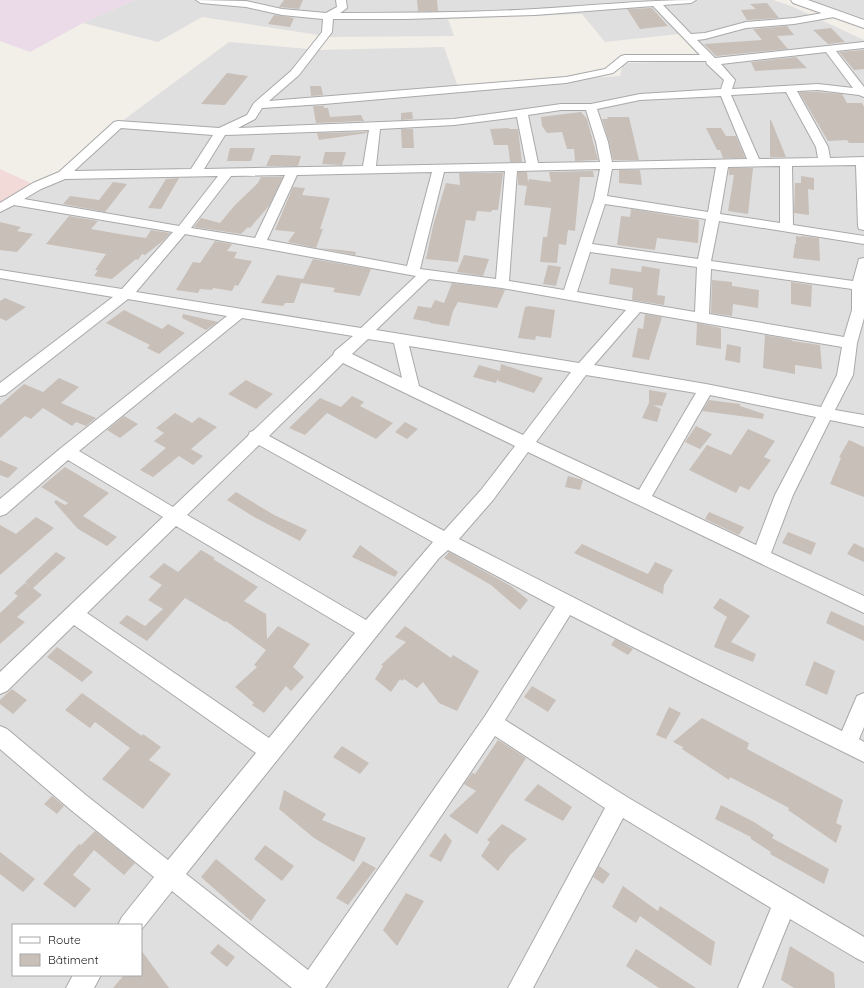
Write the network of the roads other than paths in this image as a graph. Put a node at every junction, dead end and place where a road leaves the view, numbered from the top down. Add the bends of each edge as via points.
1 (201, 0) edge
2 (340, 0) edge
3 (542, 0) edge
4 (691, 0) edge
5 (797, 0) edge
6 (654, 2) junction
7 (547, 11) junction
8 (834, 14) junction
9 (328, 16) junction
10 (864, 24) edge
11 (688, 37) junction
12 (864, 45) edge
13 (830, 50) junction
14 (709, 60) junction
15 (790, 89) junction
16 (863, 92) edge
17 (725, 93) junction
18 (258, 105) junction
19 (591, 107) junction
20 (522, 112) junction
21 (375, 126) junction
22 (221, 132) junction
23 (863, 161) edge
24 (786, 162) junction
25 (825, 162) junction
26 (755, 163) junction
27 (723, 164) junction
28 (607, 166) junction
29 (511, 167) junction
30 (533, 167) junction
31 (439, 168) junction
32 (369, 170) junction
33 (292, 171) junction
34 (228, 172) junction
35 (195, 173) junction
36 (64, 175) junction
37 (600, 199) junction
38 (6, 205) edge
39 (864, 210) edge
40 (714, 217) junction
41 (864, 226) edge
42 (787, 228) junction
43 (182, 230) junction
44 (864, 240) edge
45 (258, 243) junction
46 (585, 247) junction
47 (864, 262) edge
48 (704, 264) junction
49 (420, 272) junction
50 (6, 275) edge
51 (502, 284) junction
52 (0, 285) edge
53 (859, 286) junction
54 (126, 294) junction
55 (569, 295) junction
56 (636, 307) junction
57 (861, 311) edge
58 (239, 313) junction
59 (702, 318) junction
60 (363, 333) junction
61 (400, 339) junction
62 (850, 343) junction
63 (340, 355) junction
64 (582, 369) junction
65 (412, 389) junction
66 (706, 389) junction
67 (0, 391) edge
68 (825, 414) junction
69 (864, 421) edge
70 (256, 436) junction
71 (525, 443) junction
72 (67, 452) junction
73 (642, 499) junction
74 (0, 509) edge
75 (175, 517) junction
76 (446, 541) junction
77 (761, 556) junction
78 (567, 604) junction
79 (864, 605) edge
80 (73, 614) junction
81 (368, 631) junction
82 (0, 685) edge
83 (864, 702) edge
84 (492, 723) junction
85 (0, 736) edge
86 (855, 748) edge
87 (270, 751) junction
88 (619, 804) junction
89 (170, 875) junction
90 (785, 903) junction
91 (131, 924) edge
92 (864, 950) edge
93 (88, 976) edge
94 (78, 988) edge
95 (311, 988) edge
96 (520, 988) edge
97 (750, 988) edge

1 - 9 street
2 - 9 street via 342,8
3 - 7 street
4 - 6 street
5 - 8 street
6 - 7 street
6 - 11 street
7 - 9 street
8 - 10 street
8 - 11 street via 746,25 705,36
9 - 18 street via 327,32 295,73
11 - 14 street
12 - 13 street
13 - 14 street
13 - 16 street
14 - 17 street via 730,80
14 - 18 street via 625,58 609,72 566,80
15 - 16 street via 818,87
15 - 17 street
15 - 25 street via 822,147
17 - 19 street via 640,97
17 - 26 street
18 - 22 street via 251,117
19 - 20 street via 561,107
19 - 28 street
20 - 21 street via 454,122
20 - 30 street
21 - 22 street
21 - 32 street
22 - 35 street
22 - 36 street via 118,124
23 - 25 street
23 - 39 street
24 - 25 street
24 - 26 street
24 - 42 street
26 - 27 street
27 - 28 street
27 - 40 street
28 - 30 street
28 - 37 street
29 - 30 street
29 - 31 street
29 - 51 street
31 - 32 street
31 - 49 street
32 - 33 street
33 - 34 street
33 - 45 street
34 - 35 street
34 - 43 street
35 - 36 street
36 - 38 street via 37,186
37 - 40 street
37 - 46 street
38 - 43 street
39 - 41 street
40 - 42 street
40 - 48 street
42 - 44 street
43 - 45 street
43 - 54 street
45 - 49 street
46 - 48 street
46 - 55 street
47 - 53 street
48 - 53 street
48 - 59 street
49 - 51 street
49 - 60 street
50 - 52 street
50 - 54 street
51 - 55 street
53 - 57 street
54 - 58 street
54 - 67 street
55 - 56 street
56 - 59 street
56 - 64 street
57 - 62 street
58 - 60 street
58 - 72 street
59 - 62 street
60 - 61 street
60 - 63 street
61 - 64 street
61 - 65 street
62 - 68 street via 845,375
63 - 65 street
63 - 70 street
64 - 66 street
64 - 71 street
65 - 71 street
66 - 68 street
66 - 73 street
68 - 69 street
68 - 77 street via 784,495
70 - 75 street
70 - 76 street
71 - 73 street
71 - 76 street via 487,496
72 - 74 street
72 - 75 street
73 - 77 street
75 - 80 street
75 - 81 street
76 - 78 street
76 - 81 street
77 - 79 street
78 - 84 street
78 - 86 street
80 - 82 street
80 - 87 street
81 - 87 street
83 - 86 street
84 - 88 street
84 - 95 street
85 - 89 street
87 - 89 street
88 - 90 street
88 - 96 street
89 - 91 street
89 - 95 street
90 - 92 street
90 - 97 street
93 - 94 street

